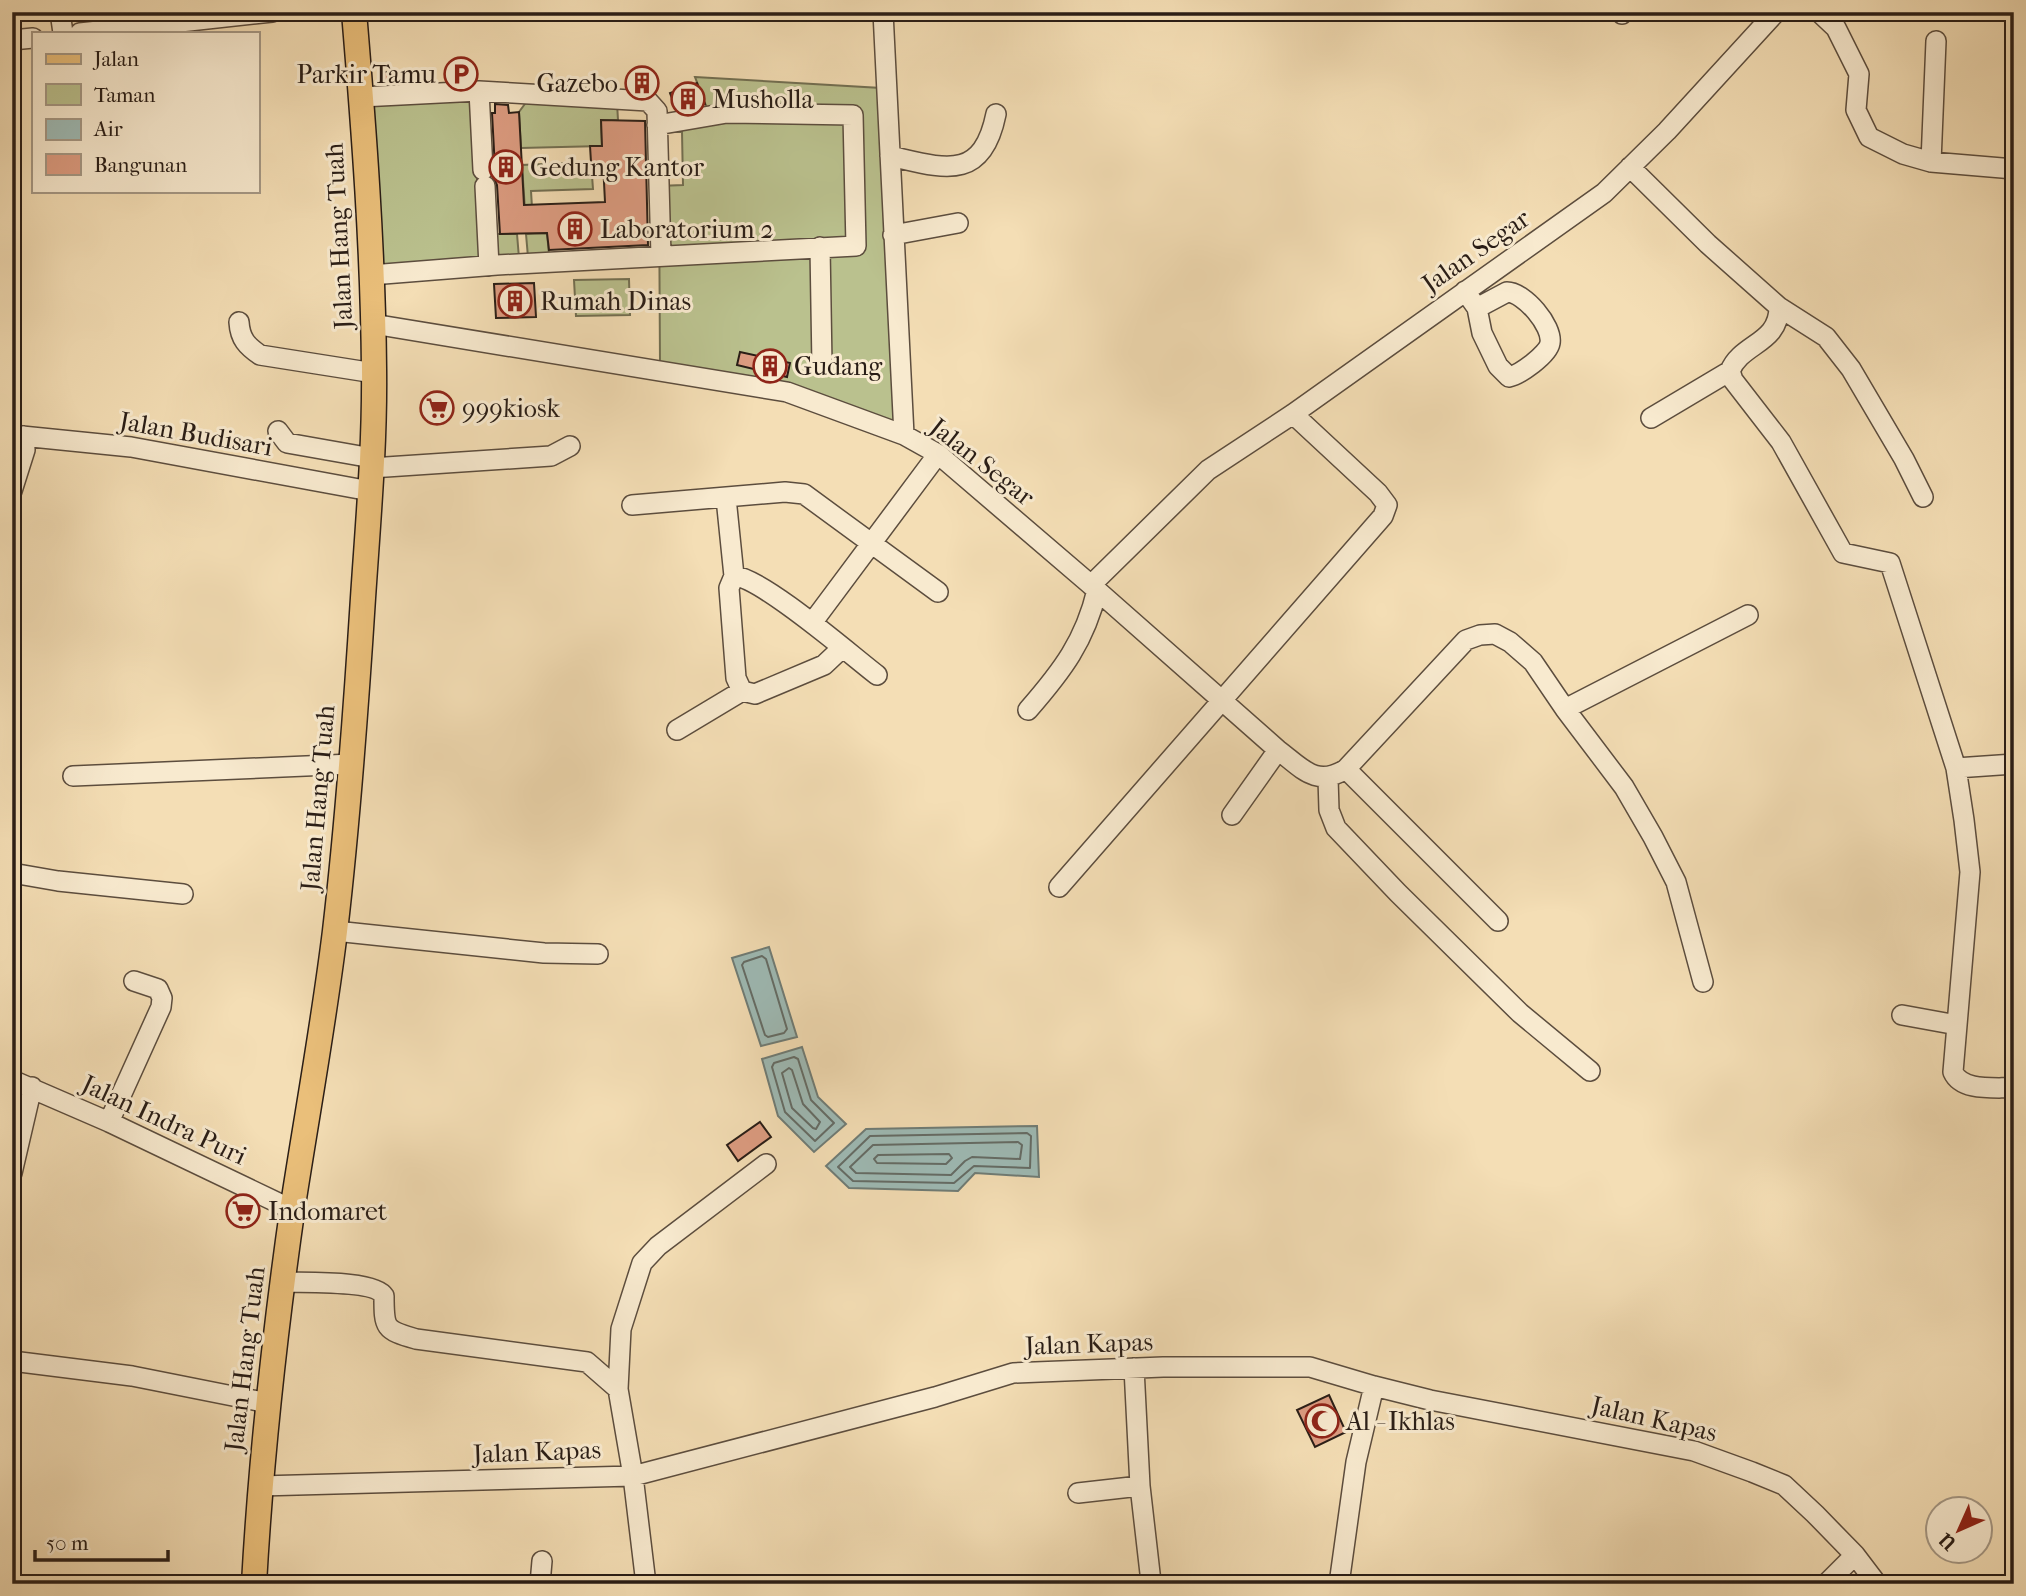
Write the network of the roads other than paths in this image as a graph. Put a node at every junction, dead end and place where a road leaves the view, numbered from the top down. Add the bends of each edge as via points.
1 (60, 12) edge
2 (272, 12) edge
3 (354, 12) edge
4 (883, 12) edge
5 (1776, 12) edge
6 (1819, 12) edge
7 (63, 32) edge
8 (89, 32) edge
9 (32, 38) edge
10 (12, 40) edge
11 (1936, 41) dead end
12 (479, 91) junction
13 (361, 97) junction
14 (996, 114) dead end
15 (657, 125) junction
16 (890, 156) junction
17 (1931, 162) junction
18 (1630, 167) junction
19 (2014, 169) edge
20 (958, 223) dead end
21 (893, 235) junction
22 (820, 247) junction
23 (661, 256) junction
24 (489, 266) junction
25 (371, 275) junction
26 (1465, 291) junction
27 (1779, 307) junction
28 (1477, 308) dead end
29 (239, 322) dead end
30 (373, 324) junction
31 (822, 365) dead end
32 (1730, 371) junction
33 (374, 373) junction
34 (1293, 414) junction
35 (1651, 418) dead end
36 (278, 431) dead end
37 (18, 435) edge
38 (904, 435) junction
39 (570, 446) dead end
40 (938, 454) junction
41 (371, 472) junction
42 (12, 491) edge
43 (726, 498) junction
44 (1923, 498) dead end
45 (632, 505) dead end
46 (872, 544) junction
47 (734, 576) junction
48 (1094, 588) junction
49 (938, 593) dead end
50 (1748, 615) dead end
51 (812, 623) junction
52 (842, 648) junction
53 (877, 675) dead end
54 (742, 691) junction
55 (1222, 701) junction
56 (1565, 709) junction
57 (1028, 710) dead end
58 (677, 730) dead end
59 (1278, 750) junction
60 (352, 764) junction
61 (2014, 764) edge
62 (1955, 768) junction
63 (1346, 769) junction
64 (73, 776) dead end
65 (1328, 778) junction
66 (1232, 815) dead end
67 (12, 873) edge
68 (1059, 887) dead end
69 (183, 894) dead end
70 (1498, 921) dead end
71 (335, 931) junction
72 (598, 954) dead end
73 (134, 981) dead end
74 (1703, 982) dead end
75 (1902, 1015) dead end
76 (1956, 1025) junction
77 (1590, 1070) dead end
78 (12, 1080) edge
79 (32, 1087) junction
80 (2014, 1088) edge
81 (109, 1122) junction
82 (766, 1164) dead end
83 (12, 1173) edge
84 (293, 1210) junction
85 (284, 1282) junction
86 (12, 1362) edge
87 (1134, 1368) junction
88 (1374, 1386) junction
89 (618, 1389) junction
90 (268, 1403) junction
91 (633, 1476) junction
92 (260, 1486) junction
93 (1140, 1486) junction
94 (1078, 1493) dead end
95 (1855, 1555) junction
96 (541, 1561) dead end
97 (1151, 1582) dead end
98 (254, 1584) edge
99 (540, 1584) edge
100 (646, 1584) edge
101 (1339, 1584) edge
102 (1826, 1584) edge
103 (1877, 1584) edge

1 - 7 street
2 - 8 street
3 - 13 main road, Jalan Hang Tuah
4 - 16 street
5 - 18 street, Jalan Segar
6 - 17 street via 1836,28 1859,74 1856,110 1869,136
9 - 10 street
11 - 17 street
12 - 13 street
12 - 15 street via 648,101 657,111
12 - 24 street
13 - 25 main road, Jalan Hang Tuah
14 - 16 street via 988,143 972,160 955,168
15 - 22 street via 727,113 853,115 856,246
15 - 23 street
16 - 21 street
17 - 19 street
18 - 26 street, Jalan Segar via 1604,193
18 - 27 street
20 - 21 street
21 - 38 street
22 - 23 street
22 - 31 street
23 - 24 street
24 - 25 street
25 - 30 main road, Jalan Hang Tuah
26 - 28 street
26 - 34 street, Jalan Segar
27 - 32 street via 1774,330 1734,362
27 - 44 street via 1826,337 1851,369
29 - 33 street via 247,346 260,355
30 - 33 main road, Jalan Hang Tuah
30 - 38 street, Jalan Segar via 787,392
32 - 35 street
32 - 62 street via 1781,442 1843,553 1890,563
33 - 41 main road, Jalan Hang Tuah
34 - 48 street, Jalan Segar via 1208,470
34 - 55 street via 1387,505 1383,516
36 - 41 street via 288,443
37 - 41 street, Jalan Budisari
37 - 42 street via 25,450
38 - 40 street, Jalan Segar
39 - 41 street via 551,456
40 - 46 street
40 - 48 street, Jalan Segar
41 - 60 main road, Jalan Hang Tuah
43 - 45 street
43 - 46 street via 804,494
43 - 47 street
46 - 49 street
46 - 51 street
47 - 51 street via 747,578
47 - 54 street via 729,588 736,678
48 - 55 street
48 - 57 street via 1090,619 1077,647
50 - 56 street
51 - 52 street
52 - 53 street
52 - 54 street via 824,665 755,694
54 - 58 street
55 - 59 street
55 - 68 street
56 - 63 street via 1533,662 1495,634 1480,635 1466,640
56 - 74 street via 1623,787 1659,848 1676,882
59 - 65 street via 1311,775
59 - 66 street
60 - 64 street
60 - 71 main road, Jalan Hang Tuah
61 - 62 street
62 - 76 street via 1970,872
63 - 65 street
63 - 70 street
65 - 77 street via 1329,810 1336,828 1520,1013
67 - 69 street
71 - 72 street via 544,953
71 - 84 main road, Jalan Hang Tuah
73 - 81 street via 158,989 161,1007
75 - 76 street
76 - 80 street via 1952,1072 1956,1079 1968,1085
78 - 79 street, Jalan Indra Puri
79 - 81 street, Jalan Indra Puri
79 - 83 street
81 - 84 street, Jalan Indra Puri
82 - 89 street via 642,1263 621,1329
84 - 85 main road, Jalan Hang Tuah
85 - 89 street via 376,1288 384,1296 384,1324 389,1330 416,1339 587,1362
85 - 90 main road, Jalan Hang Tuah
86 - 90 street via 132,1376
87 - 88 street, Jalan Kapas via 1310,1367
87 - 91 street, Jalan Kapas via 1013,1373
87 - 93 street
88 - 95 street, Jalan Kapas via 1706,1455 1784,1485
88 - 101 street via 1356,1462
89 - 91 street
90 - 92 main road, Jalan Hang Tuah
91 - 92 street, Jalan Kapas
91 - 100 street
92 - 98 main road, Jalan Hang Tuah
93 - 94 street
93 - 97 street
95 - 102 street
95 - 103 street, Jalan Kapas
96 - 99 street

